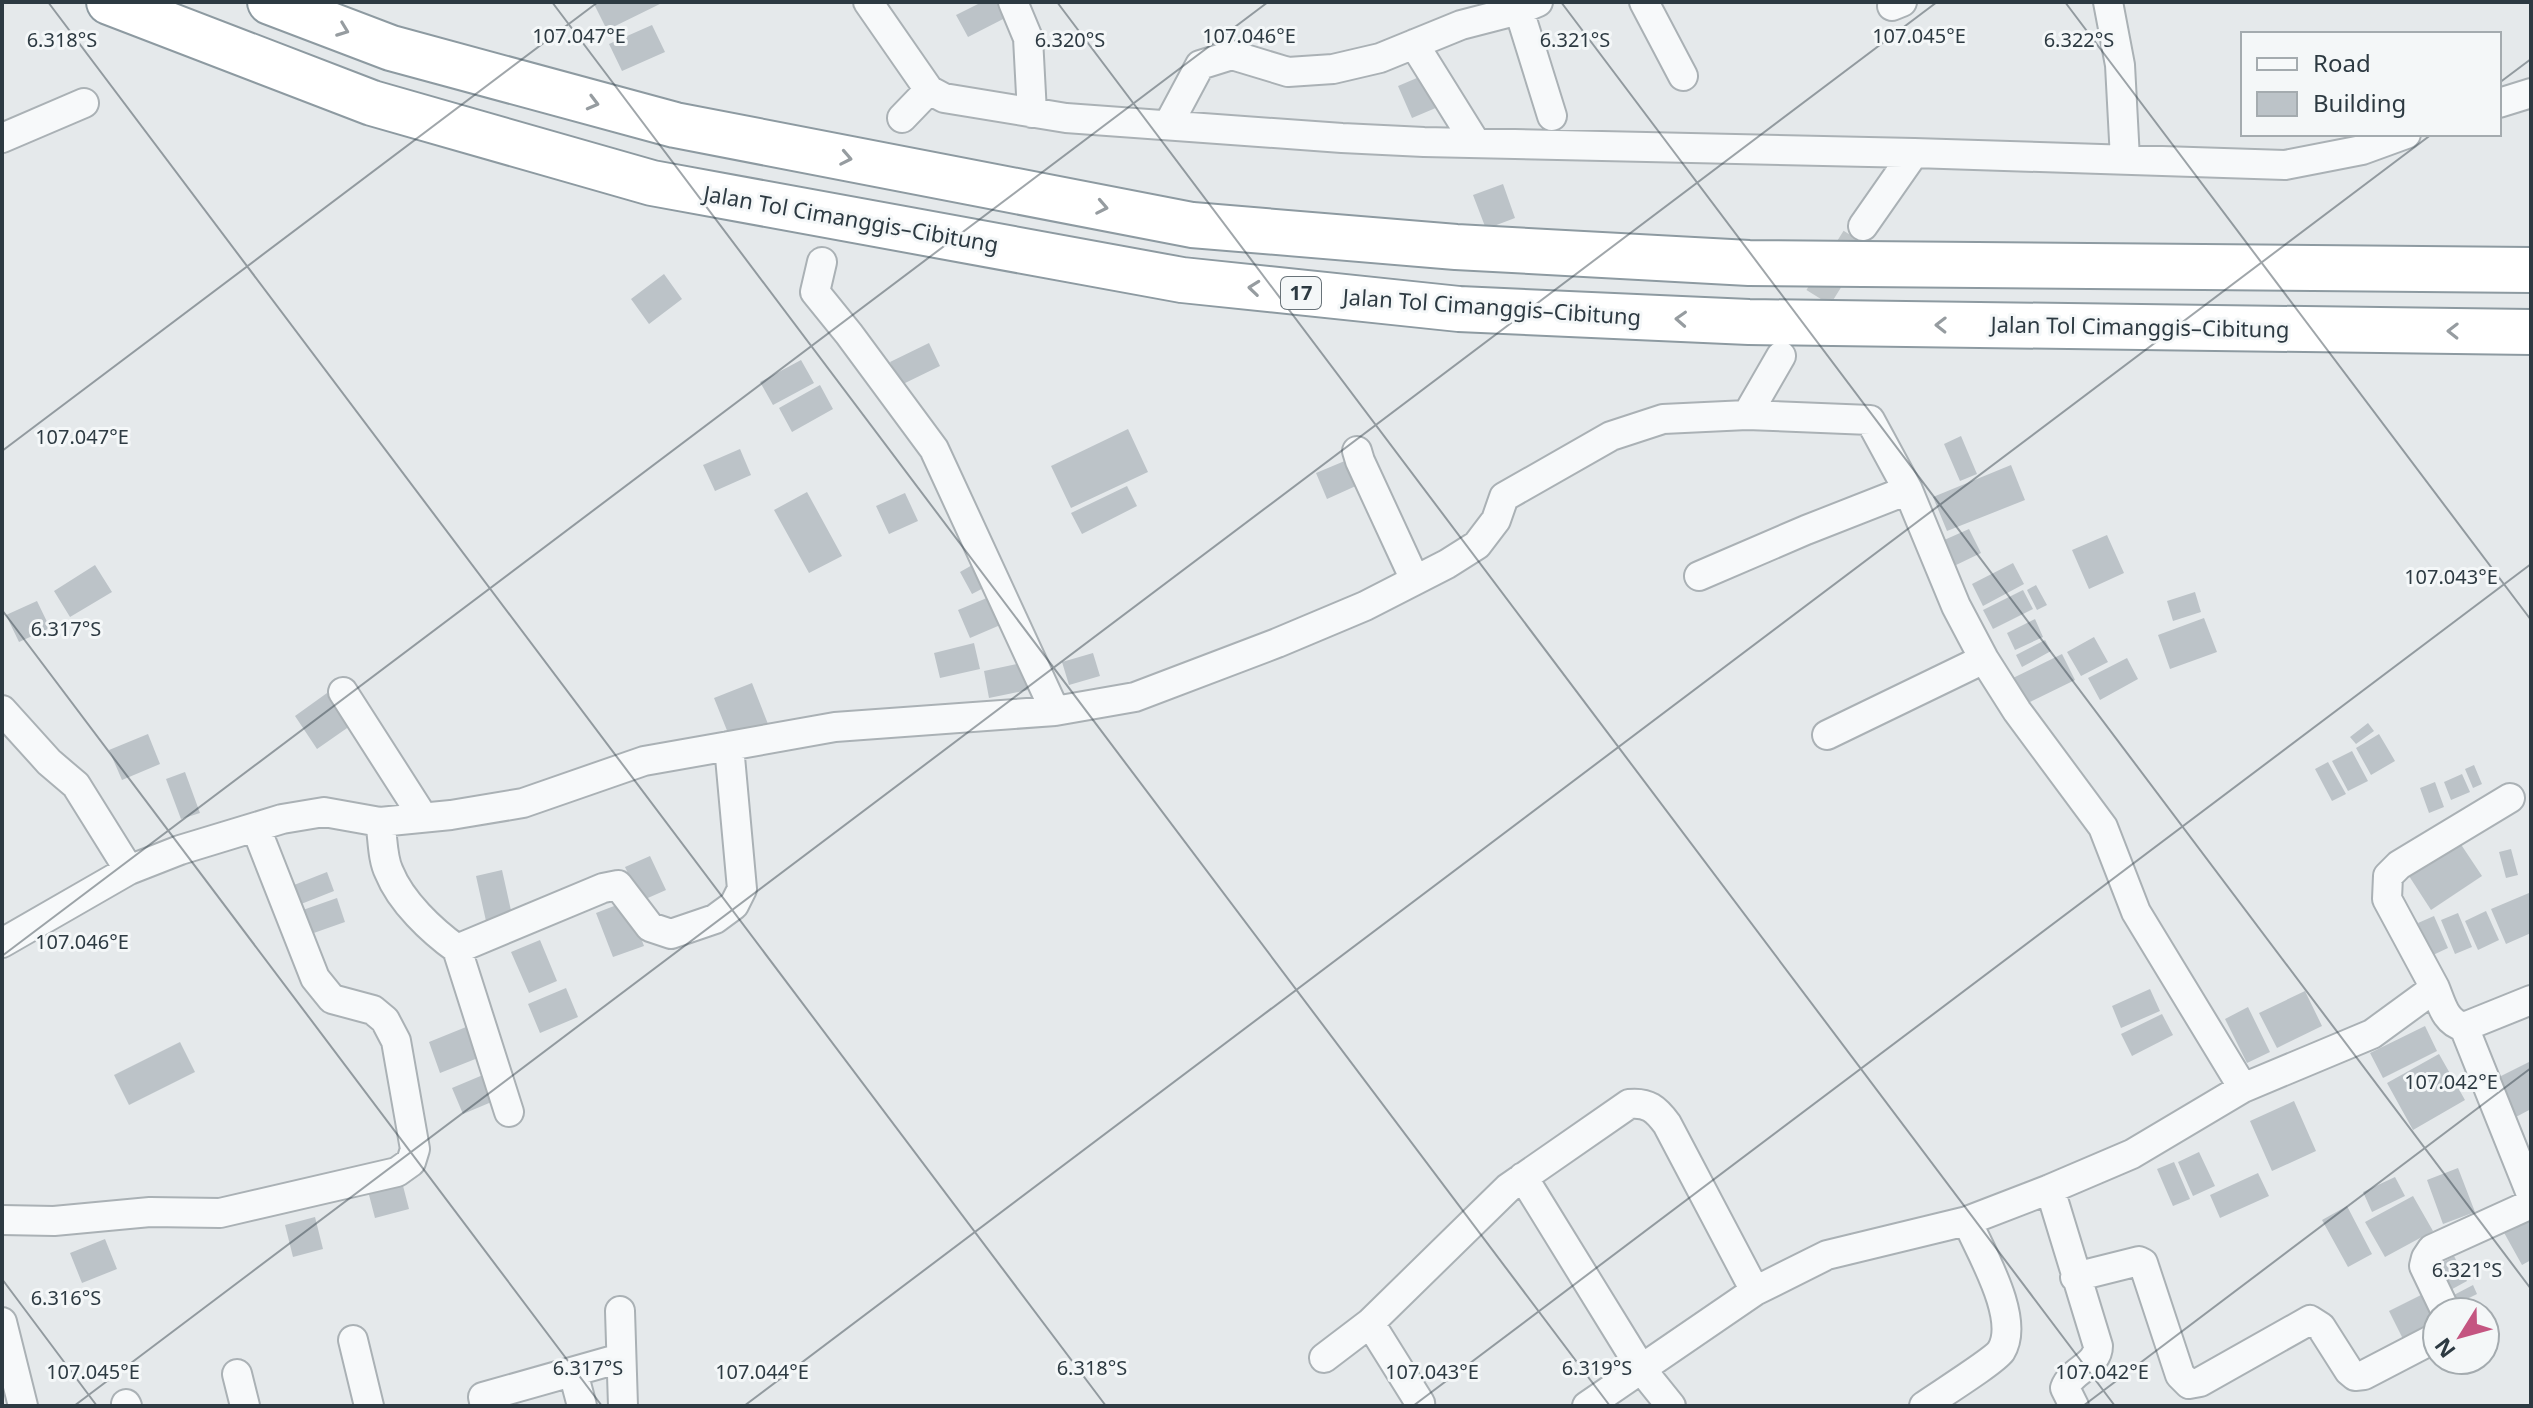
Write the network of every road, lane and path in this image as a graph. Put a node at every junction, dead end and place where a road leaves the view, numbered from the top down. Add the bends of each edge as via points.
1 (109, 2) edge
2 (270, 2) edge
3 (868, 2) edge
4 (1013, 2) edge
5 (1644, 2) edge
6 (2108, 2) edge
7 (1528, 6) edge
8 (1414, 44) junction
9 (1683, 76) dead end
10 (929, 90) junction
11 (2531, 93) edge
12 (2501, 102) edge
13 (84, 103) dead end
14 (1032, 113) junction
15 (1552, 116) dead end
16 (902, 118) dead end
17 (1168, 125) junction
18 (2400, 136) edge
19 (2, 138) edge
20 (1475, 142) junction
21 (1914, 153) junction
22 (2125, 159) junction
23 (1863, 226) tunnel mouth
24 (822, 262) dead end
25 (2531, 270) edge
26 (2531, 332) edge
27 (1781, 356) tunnel mouth
28 (1747, 415) junction
29 (1357, 451) dead end
30 (1908, 490) junction
31 (1699, 576) dead end
32 (1415, 580) junction
33 (1984, 659) junction
34 (343, 692) dead end
35 (2, 710) edge
36 (1055, 711) junction
37 (1827, 735) dead end
38 (729, 746) junction
39 (2510, 798) dead end
40 (423, 817) junction
41 (380, 822) junction
42 (256, 828) junction
43 (129, 870) junction
44 (4, 935) edge
45 (457, 949) junction
46 (2435, 988) junction
47 (2531, 1000) edge
48 (2464, 1027) junction
49 (2243, 1088) junction
50 (509, 1112) dead end
51 (1523, 1177) junction
52 (2050, 1189) junction
53 (2531, 1194) edge
54 (2531, 1204) edge
55 (2, 1220) edge
56 (1967, 1221) junction
57 (2075, 1277) junction
58 (1755, 1291) junction
59 (2438, 1296) edge
60 (620, 1311) dead end
61 (2, 1322) edge
62 (1370, 1323) junction
63 (353, 1340) dead end
64 (2421, 1345) edge
65 (621, 1358) junction
66 (1324, 1358) dead end
67 (1642, 1370) junction
68 (573, 1372) junction
69 (237, 1374) dead end
70 (15, 1396) edge
71 (245, 1406) edge
72 (369, 1406) edge
73 (485, 1406) edge
74 (582, 1406) edge
75 (623, 1406) edge
76 (1418, 1406) edge
77 (1587, 1406) edge
78 (1671, 1406) edge
79 (1924, 1406) edge
80 (2074, 1406) edge

26 -> 1 highway, Jalan Tol Cimanggis–Cibitung / 17 via 1749,322 1459,309 1182,280 652,183 372,103
2 -> 25 highway via 391,48 675,125 1192,225 1749,263
3 - 10 street
4 - 14 street via 1028,38
5 - 9 street
6 - 22 street via 2120,65
7 - 8 street
7 - 15 street
8 - 17 street via 1333,69 1288,72 1232,55 1200,65
8 - 20 street
10 - 14 street via 944,98
10 - 16 street
11 - 12 street
13 - 19 street
14 - 17 street
17 - 20 street
18 - 22 street via 2362,150 2285,165
20 - 21 street
21 - 22 street
21 - 23 street
24 - 36 street via 815,292 934,449
27 - 28 street
28 - 30 street via 1870,420
28 - 32 street via 1663,419 1611,436 1504,497 1496,520 1477,545
29 - 32 street
30 - 31 street
30 - 33 street
32 - 36 street via 1277,643 1135,697
33 - 37 street
33 - 49 street via 2103,827 2136,912
34 - 40 street
35 - 43 street via 76,785
36 - 38 street via 835,727
38 - 40 street via 644,761 523,803
38 - 45 street via 742,889 734,905 715,919 671,934 650,927 618,885
39 - 46 street via 2388,876 2387,899
40 - 41 street
41 - 42 street via 324,812
41 - 45 street via 388,871 405,898
42 - 43 street
42 - 55 street via 315,978 332,999 373,1010 396,1041 415,1149 411,1162 397,1172 220,1213
43 - 44 street
45 - 50 street
46 - 48 street via 2448,1018
46 - 49 street via 2372,1034
47 - 48 street
48 - 53 street
49 - 52 street via 2132,1154
51 - 58 street via 1629,1104 1651,1105 1667,1124
51 - 62 street
51 - 67 street
52 - 56 street
52 - 57 street
54 - 59 street via 2432,1249 2424,1266
56 - 58 street via 1827,1255
56 - 79 street via 2006,1314 2008,1331 2000,1352
57 - 64 street via 2143,1263 2180,1375 2189,1384 2310,1320 2321,1327 2355,1376
57 - 80 street via 2098,1353 2067,1381
58 - 67 street
60 - 65 street
61 - 70 street
62 - 66 street
62 - 76 street
63 - 72 street
65 - 68 street
65 - 75 street
67 - 77 street
67 - 78 street
68 - 73 street via 483,1397
68 - 74 street
69 - 71 street

